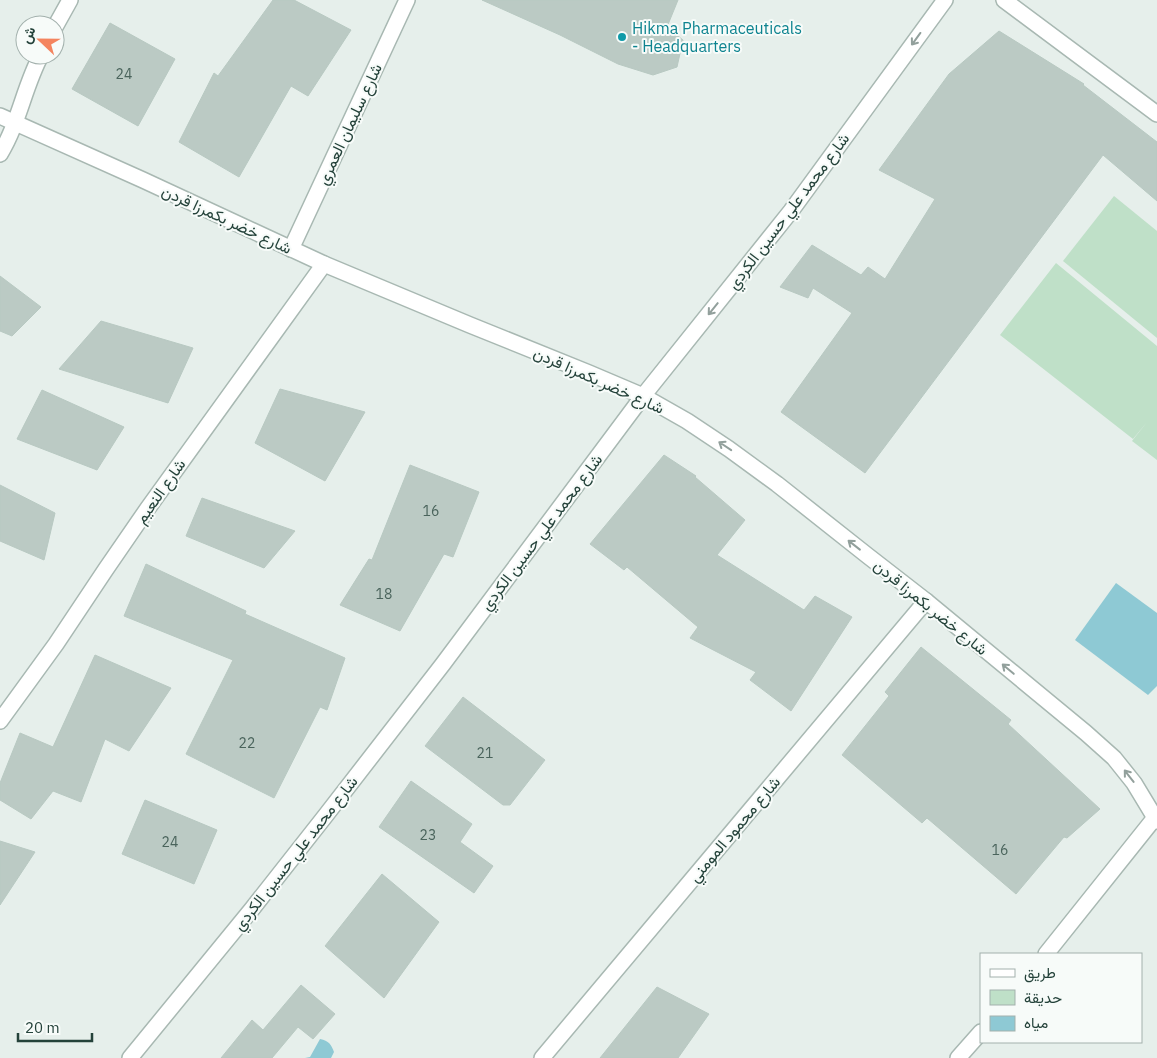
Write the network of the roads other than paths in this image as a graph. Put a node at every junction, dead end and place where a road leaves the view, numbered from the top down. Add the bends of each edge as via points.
1 (70, 0) edge
2 (407, 0) edge
3 (945, 0) edge
4 (1004, 0) edge
5 (62, 15) edge
6 (37, 65) edge
7 (1157, 114) edge
8 (0, 116) edge
9 (16, 123) junction
10 (0, 154) edge
11 (290, 248) junction
12 (324, 264) junction
13 (643, 396) junction
14 (926, 601) junction
15 (0, 721) edge
16 (1156, 818) edge
17 (1047, 953) edge
18 (980, 1033) edge
19 (130, 1058) edge
20 (542, 1058) edge
21 (958, 1058) edge

1 - 5 street
2 - 11 street, شارع سليمان العمري
3 -> 13 street, شارع محمد علي حسين الكردي via 790,211
4 - 7 street
6 - 9 street
8 - 9 street, شارع خضر بكمرزا قردن
9 - 10 street
9 - 11 street, شارع خضر بكمرزا قردن
11 - 12 street, شارع خضر بكمرزا قردن
12 - 13 street, شارع خضر بكمرزا قردن
12 - 15 street, شارع النعيم
14 -> 13 street, شارع خضر بكمرزا قردن via 730,449
13 - 19 street, شارع محمد علي حسين الكردي via 332,808
16 -> 14 street, شارع خضر بكمرزا قردن via 1114,758
14 - 20 street, شارع محمود المومني
16 - 17 street
18 - 21 street

